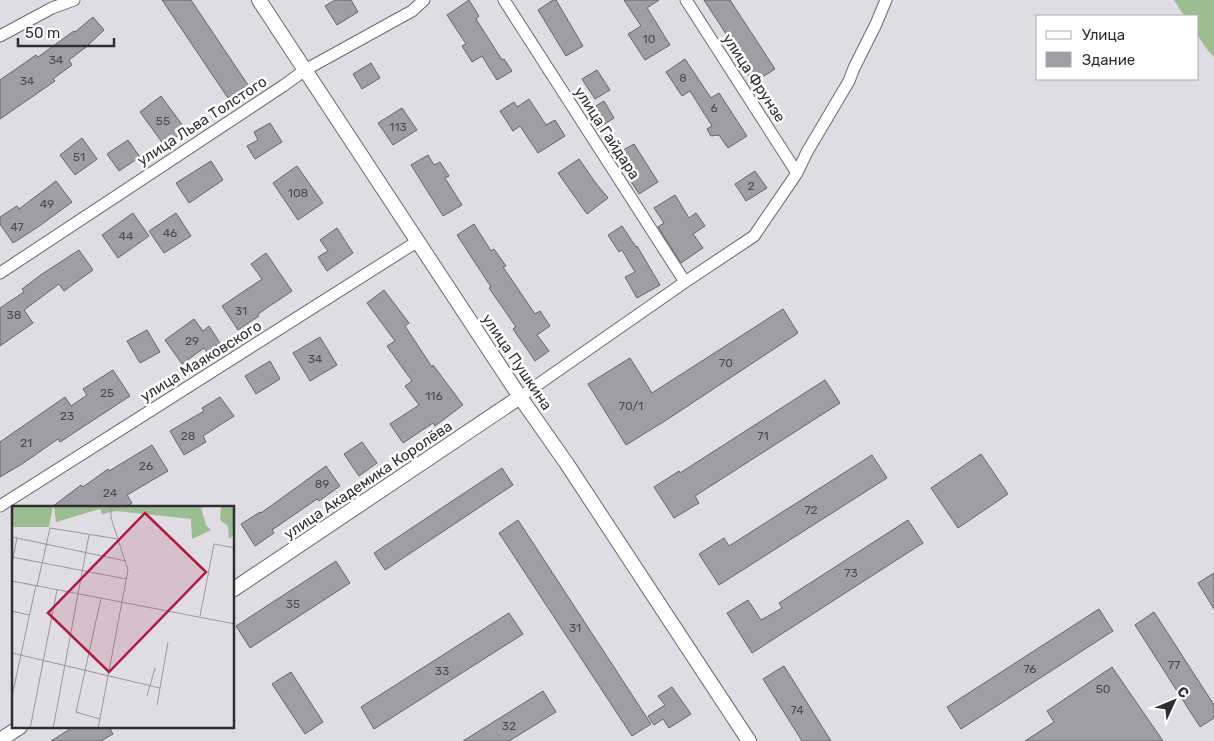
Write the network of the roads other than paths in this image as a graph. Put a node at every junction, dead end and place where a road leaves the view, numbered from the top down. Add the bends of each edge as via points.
1 (74, 0) edge
2 (259, 0) edge
3 (424, 0) edge
4 (504, 0) edge
5 (686, 0) edge
6 (886, 0) edge
7 (0, 36) edge
8 (305, 70) junction
9 (797, 173) junction
10 (418, 241) junction
11 (0, 273) edge
12 (685, 282) junction
13 (520, 397) junction
14 (0, 506) edge
15 (235, 588) edge
16 (18, 728) edge
17 (0, 740) edge
18 (749, 741) edge

1 - 7 street
2 - 8 street, улица Пушкина
3 - 8 street, улица Льва Толстого via 412,11
4 - 12 street, улица Гайдара
5 - 9 street, улица Фрунзе
6 - 9 street via 849,81
8 - 10 street, улица Пушкина
8 - 11 street, улица Льва Толстого
9 - 12 street via 754,236
10 - 13 street, улица Пушкина
10 - 14 street, улица Маяковского
12 - 13 street
13 - 15 street, улица Академика Королёва
13 - 18 street, улица Пушкина
16 - 17 street

